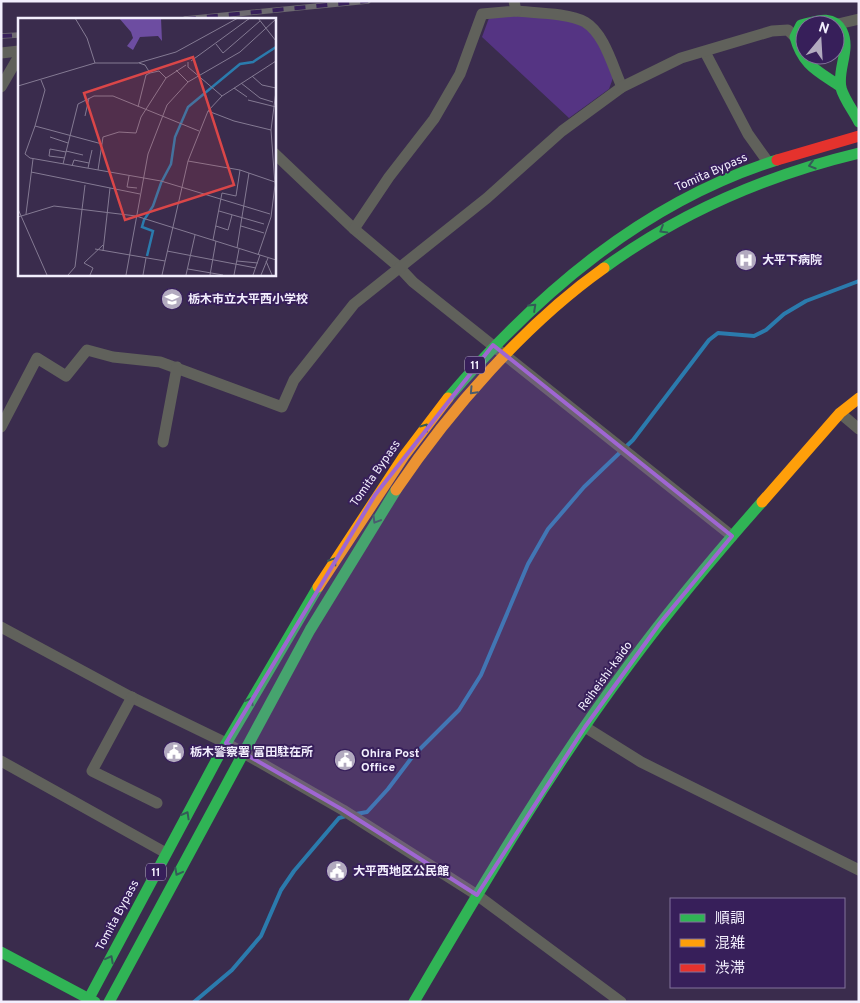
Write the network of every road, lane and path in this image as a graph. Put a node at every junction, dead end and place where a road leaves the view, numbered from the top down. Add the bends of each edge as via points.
1 (515, 6) edge
2 (859, 18) edge
3 (845, 22) edge
4 (795, 37) edge
5 (18, 51) edge
6 (706, 52) junction
7 (1, 53) edge
8 (18, 58) edge
9 (809, 65) edge
10 (840, 65) edge
11 (622, 87) junction
12 (840, 87) junction
13 (1, 88) edge
14 (859, 122) edge
15 (859, 136) edge
16 (859, 153) edge
17 (275, 154) edge
18 (768, 162) junction
19 (354, 229) junction
20 (399, 267) junction
21 (492, 345) junction
22 (506, 356) junction
23 (177, 367) junction
24 (859, 398) edge
25 (6, 405) edge
26 (840, 413) junction
27 (1, 427) edge
28 (859, 430) edge
29 (163, 442) dead end
30 (732, 536) junction
31 (1, 627) edge
32 (132, 697) junction
33 (585, 727) junction
34 (226, 743) junction
35 (242, 752) junction
36 (1, 761) edge
37 (156, 804) dead end
38 (166, 853) junction
39 (859, 870) edge
40 (477, 895) junction
41 (1, 952) edge
42 (90, 1000) edge
43 (109, 1002) edge
44 (414, 1002) edge
45 (621, 1002) edge

1 - 11 street via 586,23 599,37
1 - 19 street via 482,14 468,57 434,119
2 - 3 street
4 - 6 street via 788,30 772,31
5 - 7 street
6 - 11 street via 681,58
6 - 18 street via 748,134
8 - 13 street
9 - 12 main road
10 - 12 main road
11 - 20 street via 562,131 487,198
12 - 14 main road
15 - 18 main road, Tomita Bypass / 11
16 -> 22 main road, 11 via 778,176 694,212 588,279
17 - 19 street
21 -> 18 main road, Tomita Bypass / 11 via 565,277 601,250 687,196
19 - 20 street
20 - 21 street
20 - 23 street via 342,317 294,380 282,407
21 - 22 street
34 -> 21 main road, Tomita Bypass / 11 via 270,664 375,495 432,416
22 - 30 street
22 -> 35 main road, 11 via 442,427 382,510
23 - 25 street via 87,350 66,376 37,358
23 - 29 street
24 - 26 main road, Reiheishi-kaido
25 - 27 street
26 - 28 street
26 - 30 main road, Reiheishi-kaido
30 - 33 main road, Reiheishi-kaido via 660,623
31 - 32 street
32 - 34 street
32 - 37 street via 92,771
33 - 39 street via 641,762
33 - 40 main road, Reiheishi-kaido
34 - 35 street
38 -> 34 main road, Tomita Bypass / 11
35 - 40 street via 343,810
35 -> 43 main road, 11
36 - 38 street
42 -> 38 main road, Tomita Bypass / 11
40 - 44 main road, Reiheishi-kaido
40 - 45 street
41 - 42 main road

